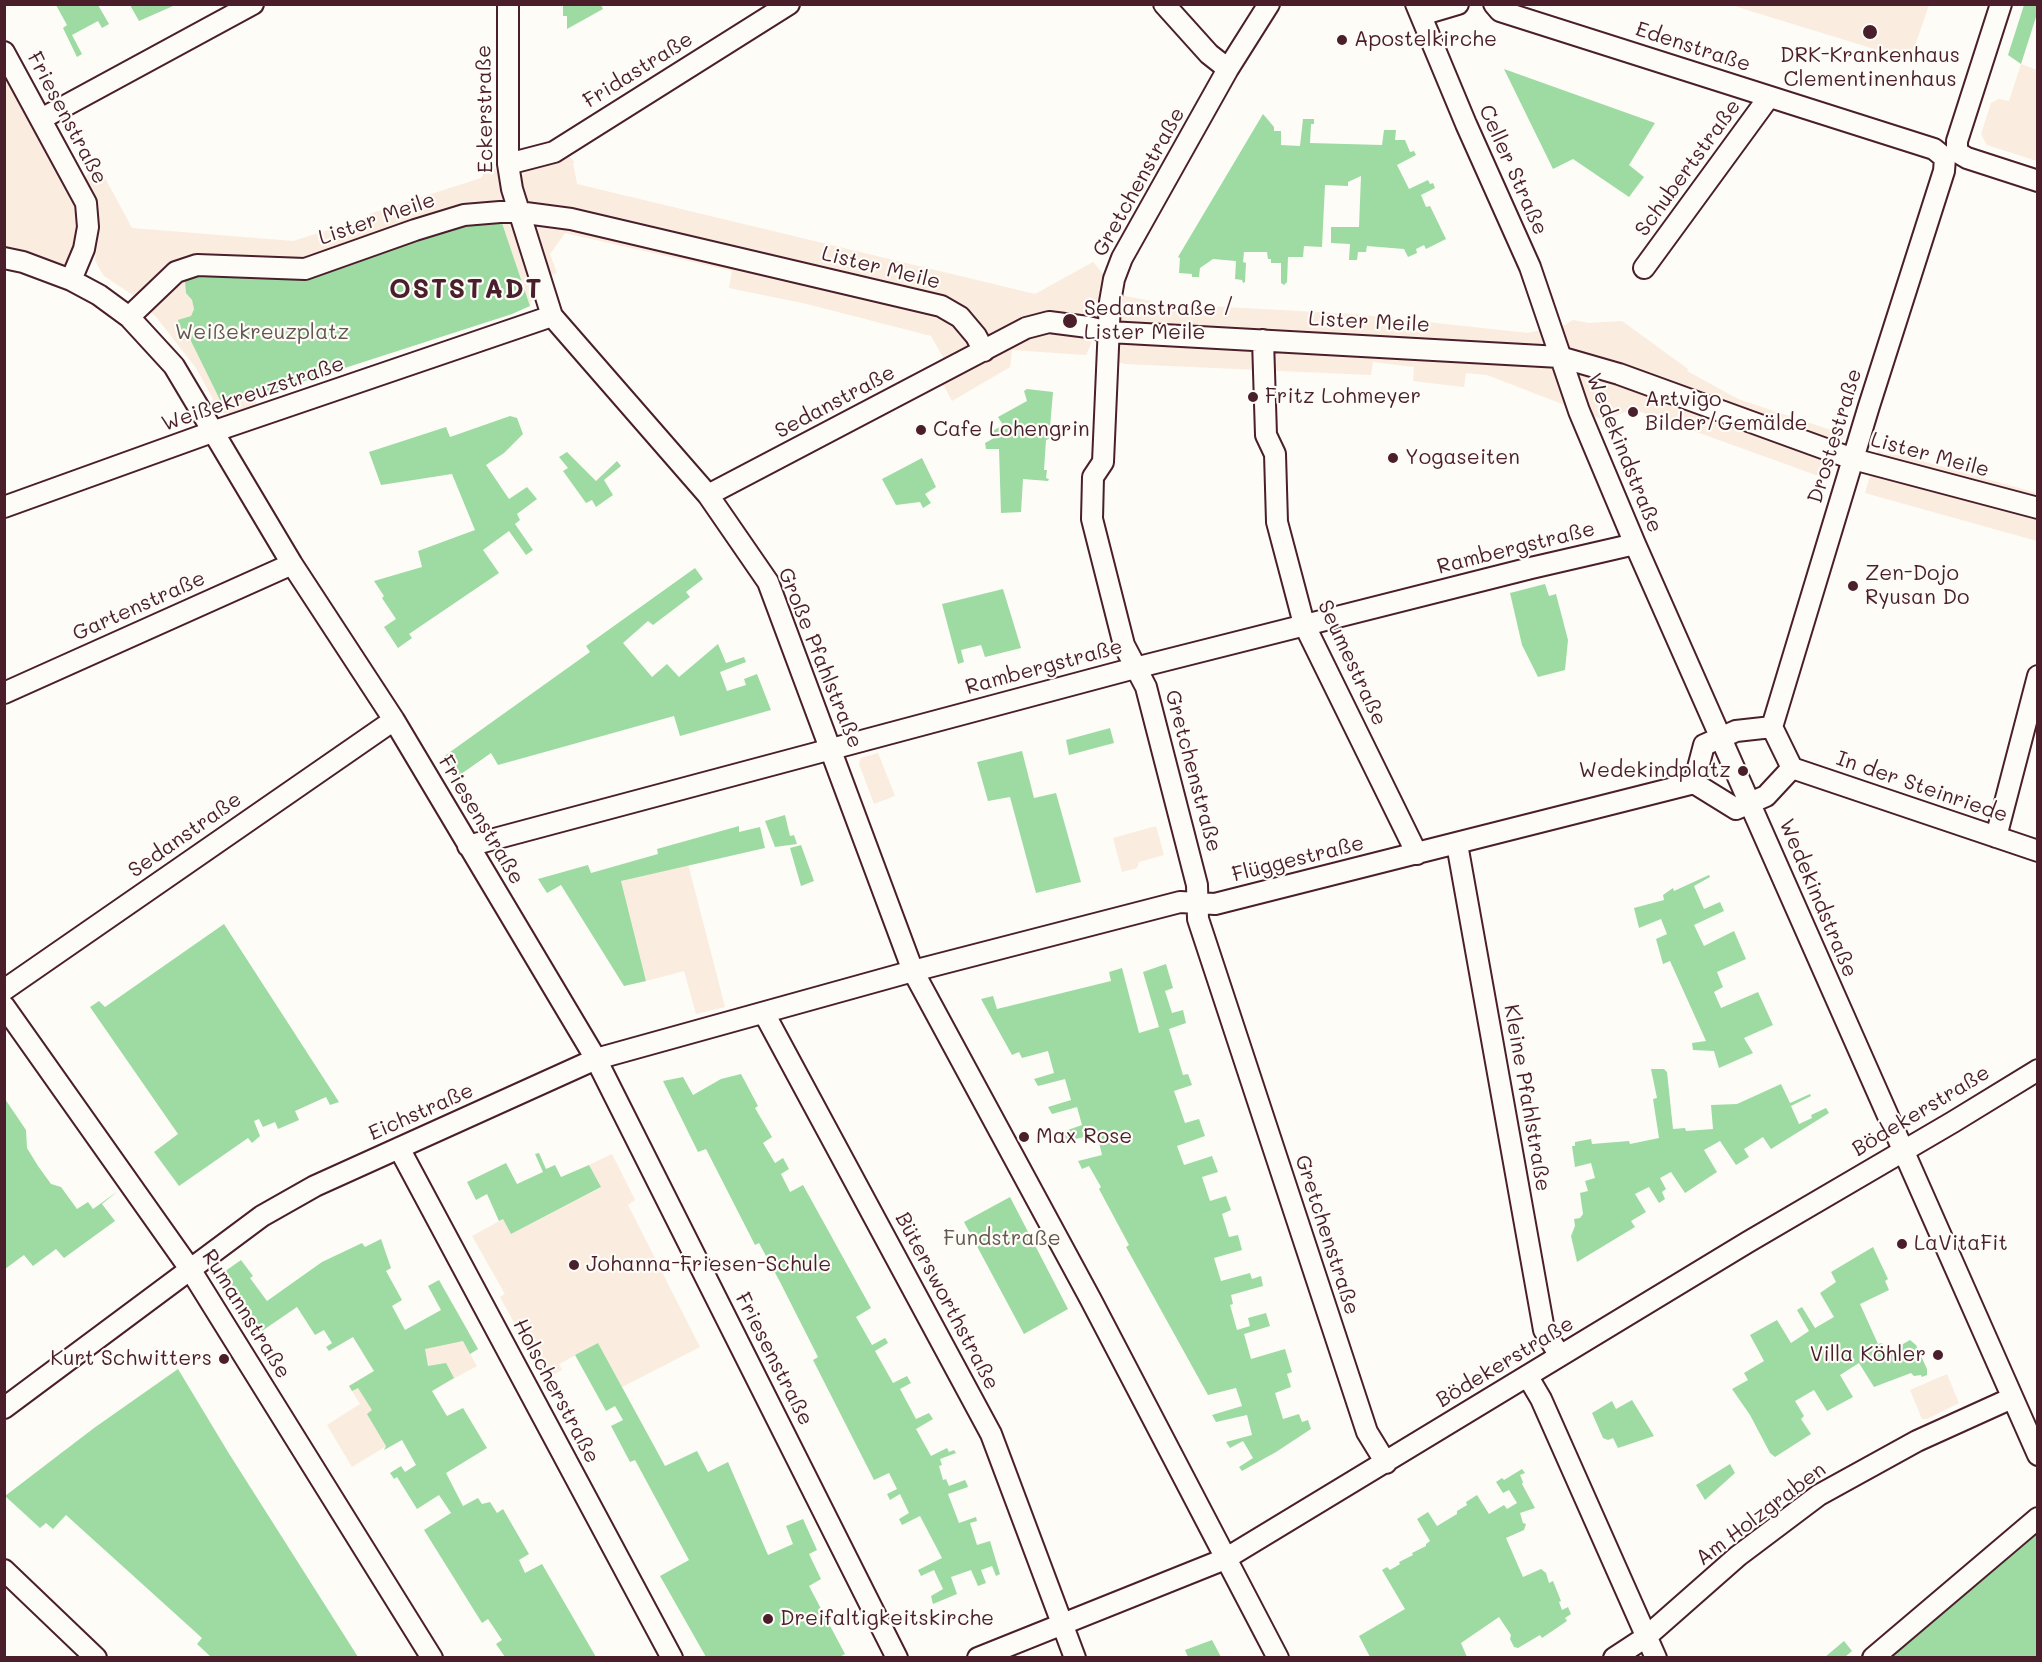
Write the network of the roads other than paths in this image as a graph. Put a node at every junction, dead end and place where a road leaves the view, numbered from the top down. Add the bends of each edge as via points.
1 (253, 4) edge
2 (508, 4) edge
3 (789, 4) edge
4 (1164, 4) edge
5 (1269, 4) edge
6 (1458, 4) edge
7 (1494, 4) edge
8 (2001, 4) edge
9 (1418, 10) edge
10 (4, 52) edge
11 (1228, 69) junction
12 (1769, 97) junction
13 (41, 118) junction
14 (1951, 155) junction
15 (508, 164) junction
16 (2037, 181) edge
17 (518, 212) junction
18 (4, 258) edge
19 (1644, 268) dead end
20 (71, 280) junction
21 (552, 316) junction
22 (129, 317) junction
23 (1101, 330) junction
24 (1263, 340) junction
25 (984, 351) junction
26 (1560, 357) junction
27 (212, 432) junction
28 (1853, 459) junction
29 (708, 495) junction
30 (4, 507) edge
31 (2037, 508) edge
32 (1635, 544) junction
33 (292, 564) junction
34 (1304, 624) junction
35 (1135, 668) junction
36 (2037, 676) edge
37 (4, 693) edge
38 (394, 720) junction
39 (1772, 727) junction
40 (1721, 737) junction
41 (830, 750) junction
42 (1792, 768) junction
43 (1694, 783) junction
44 (1751, 804) junction
45 (1996, 837) junction
46 (1457, 844) junction
47 (468, 846) junction
48 (2037, 851) edge
49 (1418, 854) junction
50 (1197, 903) junction
51 (914, 971) junction
52 (4, 990) edge
53 (4, 1006) edge
54 (764, 1013) junction
55 (596, 1059) junction
56 (2037, 1070) edge
57 (399, 1148) junction
58 (1903, 1151) junction
59 (190, 1269) junction
60 (1560, 1356) junction
61 (1528, 1377) junction
62 (2012, 1398) junction
63 (4, 1408) edge
64 (2037, 1455) edge
65 (1386, 1463) junction
66 (2037, 1518) edge
67 (1225, 1559) junction
68 (4, 1570) edge
69 (1062, 1623) junction
70 (1646, 1637) junction
71 (96, 1658) edge
72 (432, 1658) edge
73 (672, 1658) edge
74 (897, 1658) edge
75 (978, 1658) edge
76 (1075, 1658) edge
77 (1278, 1658) edge
78 (1614, 1658) edge
79 (1656, 1658) edge
80 (1873, 1658) edge

1 - 13 street
2 - 15 street, Eckerstraße
3 - 15 street, Fridastraße via 554,152
4 - 11 street via 1209,54
5 - 11 street, Gretchenstraße
6 - 9 street
7 - 12 street, Edenstraße via 1500,11
8 - 14 street, Drostestraße
9 - 26 street, Celler Straße via 1530,267
10 - 13 street, Friesenstraße
11 - 23 street, Gretchenstraße via 1122,258
12 - 14 street, Edenstraße
12 - 19 street, Schubertstraße
13 - 20 street, Friesenstraße via 86,203 88,227 84,249
14 - 16 street, Edenstraße
14 - 28 street, Drostestraße
15 - 17 street, Eckerstraße
17 - 21 street, Große Pfahlstraße
17 - 22 street, Lister Meile via 464,215 304,269 196,265 176,272
17 - 25 street, Lister Meile via 572,219 941,306 960,317
18 - 20 street
20 - 22 street, Friesenstraße
21 - 27 street, Weißekreuzstraße
21 - 29 street, Große Pfahlstraße
22 - 27 street, Friesenstraße via 174,366
23 - 24 street, Lister Meile
23 - 25 street, Lister Meile via 1049,322 1026,328
23 - 35 street, Gretchenstraße via 1103,462 1093,477 1092,519 1124,645
24 - 26 street, Lister Meile
24 - 34 street, Seumestraße via 1266,435 1275,454 1278,522
25 - 29 street, Sedanstraße
26 - 28 street, Lister Meile via 1619,374
26 - 32 street, Wedekindstraße
27 - 30 street, Weißekreuzstraße
27 - 33 street, Friesenstraße
28 - 31 street, Lister Meile
28 - 39 street, Drostestraße
29 - 41 street, Große Pfahlstraße via 768,582
32 - 34 street, Rambergstraße
32 - 40 street, Wedekindstraße
33 - 37 street, Gartenstraße
33 - 38 street, Friesenstraße
34 - 35 street, Rambergstraße
34 - 49 street, Seumestraße
35 - 41 street, Rambergstraße
35 - 50 street, Gretchenstraße via 1146,687 1197,885
36 - 45 street
38 - 47 street, Friesenstraße
38 - 52 street, Sedanstraße
39 - 40 street via 1736,731
39 - 42 street
40 - 43 street via 1704,745
40 - 44 street, Wedekindstraße
41 - 47 street, Rambergstraße
41 - 51 street, Große Pfahlstraße
42 - 44 street via 1766,796
42 - 45 street, In der Steinriede
43 - 44 street via 1736,809
43 - 46 street, Flüggestraße
44 - 58 street, Wedekindstraße
45 - 48 street, In der Steinriede
46 - 49 street, Flüggestraße
46 - 60 street, Kleine Pfahlstraße via 1544,1330
47 - 55 street, Friesenstraße
49 - 50 street, Flüggestraße via 1215,904
50 - 51 street, Flüggestraße via 1180,902
50 - 65 street, Gretchenstraße via 1198,919 1367,1432
51 - 54 street, Eichstraße
51 - 67 street
53 - 59 street, Rumannstraße
54 - 55 street, Eichstraße
54 - 69 street, Bütersworthstraße via 991,1434
55 - 57 street, Eichstraße
55 - 74 street, Friesenstraße
56 - 58 street, Bödekerstraße
57 - 59 street, Eichstraße via 315,1186 262,1216
57 - 73 street, Holscherstraße
58 - 60 street, Bödekerstraße
58 - 62 street, Wedekindstraße
59 - 63 street, Eichstraße
59 - 72 street, Rumannstraße
60 - 61 street, Bödekerstraße
61 - 65 street, Bödekerstraße
61 - 70 street
62 - 64 street, Wedekindstraße
62 - 70 street, Am Holzgraben via 1917,1441 1819,1495 1738,1556
65 - 67 street, Bödekerstraße
66 - 80 street
67 - 69 street, Bödekerstraße
67 - 77 street
68 - 71 street
69 - 75 street, Bödekerstraße
69 - 76 street, Bütersworthstraße
70 - 78 street, Am Holzgraben
70 - 79 street

